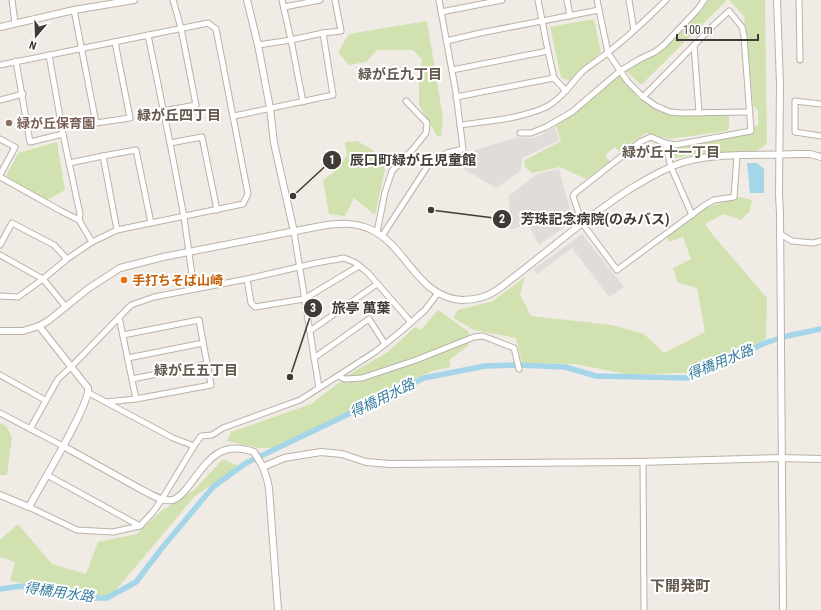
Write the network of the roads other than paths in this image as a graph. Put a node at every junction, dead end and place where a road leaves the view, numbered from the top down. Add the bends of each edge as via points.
1 (12, 0) edge
2 (134, 0) edge
3 (173, 0) edge
4 (247, 0) edge
5 (282, 0) edge
6 (320, 0) edge
7 (335, 0) edge
8 (439, 0) edge
9 (502, 0) edge
10 (538, 0) edge
11 (567, 0) edge
12 (597, 0) edge
13 (629, 0) edge
14 (658, 0) edge
15 (666, 0) edge
16 (704, 0) edge
17 (777, 0) edge
18 (799, 0) edge
19 (105, 3) edge
20 (660, 6) junction
21 (284, 7) junction
22 (74, 10) junction
23 (599, 10) junction
24 (441, 12) junction
25 (570, 16) junction
26 (543, 21) junction
27 (15, 23) junction
28 (0, 27) edge
29 (181, 28) junction
30 (634, 30) junction
31 (323, 34) junction
32 (148, 35) junction
33 (291, 40) junction
34 (446, 40) junction
35 (114, 42) junction
36 (258, 45) junction
37 (694, 46) junction
38 (81, 48) junction
39 (548, 51) junction
40 (608, 53) junction
41 (49, 55) junction
42 (800, 60) dead end
43 (16, 61) junction
44 (0, 65) edge
45 (452, 70) junction
46 (620, 71) junction
47 (554, 78) junction
48 (566, 91) junction
49 (22, 94) junction
50 (456, 97) junction
51 (643, 97) junction
52 (0, 100) edge
53 (406, 101) dead end
54 (303, 102) junction
55 (821, 104) edge
56 (270, 108) junction
57 (163, 111) junction
58 (750, 112) junction
59 (699, 113) junction
60 (234, 116) junction
61 (460, 125) junction
62 (520, 133) dead end
63 (63, 134) junction
64 (821, 136) edge
65 (0, 139) edge
66 (170, 143) junction
67 (665, 143) junction
68 (779, 155) junction
69 (104, 156) junction
70 (737, 156) junction
71 (821, 157) edge
72 (70, 162) junction
73 (671, 167) junction
74 (0, 176) edge
75 (217, 210) junction
76 (692, 215) junction
77 (184, 217) junction
78 (79, 220) junction
79 (151, 223) junction
80 (582, 223) junction
81 (117, 230) junction
82 (294, 232) junction
83 (379, 234) junction
84 (780, 234) junction
85 (92, 242) junction
86 (821, 242) edge
87 (0, 245) edge
88 (188, 252) junction
89 (0, 254) edge
90 (67, 259) junction
91 (359, 266) junction
92 (299, 267) junction
93 (43, 279) junction
94 (247, 279) junction
95 (377, 284) junction
96 (194, 289) junction
97 (438, 293) junction
98 (0, 296) edge
99 (304, 299) junction
100 (66, 307) junction
101 (120, 317) junction
102 (410, 321) junction
103 (39, 326) junction
104 (0, 331) edge
105 (310, 331) junction
106 (123, 335) junction
107 (204, 343) junction
108 (385, 344) junction
109 (128, 358) junction
110 (314, 358) junction
111 (207, 364) junction
112 (72, 366) junction
113 (519, 369) dead end
114 (0, 375) edge
115 (338, 376) junction
116 (132, 379) junction
117 (320, 388) junction
118 (89, 393) junction
119 (136, 399) junction
120 (45, 400) junction
121 (106, 402) junction
122 (0, 413) edge
123 (30, 429) junction
124 (63, 446) junction
125 (194, 446) junction
126 (782, 458) junction
127 (821, 459) edge
128 (643, 462) junction
129 (261, 464) junction
130 (47, 475) junction
131 (0, 495) edge
132 (162, 499) junction
133 (29, 507) junction
134 (140, 526) junction
135 (278, 610) edge
136 (644, 610) edge
137 (783, 610) edge

1 - 27 street
2 - 19 street
3 - 29 street
4 - 36 street
5 - 21 street
6 - 21 street
7 - 31 street via 341,31
8 - 24 street
9 - 24 street
10 - 26 street
11 - 25 street
12 - 23 street
13 - 30 street
14 - 20 street
15 - 20 street
16 - 46 street via 664,46
17 - 68 street
18 - 42 street
19 - 22 street
20 - 30 street
21 - 33 street
22 - 27 street
22 - 38 street
23 - 25 street
23 - 40 street
24 - 34 street
25 - 26 street
26 - 34 street
26 - 39 street
27 - 28 street
29 - 32 street
29 - 57 street via 196,104
29 - 60 street via 208,23 216,29
30 - 40 street
31 - 33 street
31 - 54 street via 333,95
32 - 35 street
32 - 57 street
33 - 36 street
33 - 54 street
34 - 45 street
35 - 38 street
35 - 38 street via 130,118 96,123
36 - 56 street
37 - 51 street
37 - 58 street via 729,11 738,21 744,36
37 - 59 street
38 - 41 street
39 - 45 street
39 - 47 street
40 - 46 street
40 - 48 street via 581,73
41 - 43 street
41 - 63 street
43 - 44 street
43 - 49 street
45 - 50 street
46 - 51 street
46 - 62 street via 572,112 546,127
47 - 48 street
47 - 50 street
48 - 61 street via 547,106 529,112 499,120
49 - 52 street
49 - 63 street via 30,142
50 - 61 street
51 - 59 street via 670,112
53 - 83 street via 427,123 426,133 392,171 385,192
54 - 56 street
55 - 64 street via 795,101 795,132
56 - 60 street
56 - 82 street via 274,143
57 - 66 street
58 - 59 street
58 - 67 street via 751,131 675,145
60 - 75 street via 248,194 243,204
61 - 83 street via 462,149 447,153 429,164
63 - 72 street
65 - 74 street via 15,148
66 - 75 street via 202,137
66 - 77 street
67 - 73 street
67 - 80 street via 651,137 645,140 575,193 572,196
68 - 70 street
68 - 71 street via 810,154
68 - 84 street
69 - 72 street
69 - 79 street via 136,150
69 - 81 street
70 - 73 street via 705,158
70 - 76 street via 734,197 714,200
72 - 78 street
73 - 76 street
73 - 80 street via 644,180
74 - 78 street
75 - 77 street
76 - 80 street via 617,270
77 - 79 street
77 - 88 street
78 - 85 street
79 - 81 street
80 - 97 street via 492,293 473,300 453,299
81 - 85 street
82 - 83 street via 344,223 356,224
82 - 88 street
82 - 92 street
83 - 97 street via 423,281
84 - 86 street via 792,241
84 - 126 street
85 - 90 street
87 - 90 street via 12,223 54,245
88 - 96 street
88 - 100 street via 120,268
89 - 93 street
90 - 93 street
91 - 92 street via 344,258
91 - 95 street
91 - 99 street
92 - 94 street
92 - 99 street
93 - 98 street via 18,296
93 - 100 street
94 - 96 street
94 - 99 street via 251,303 255,307
95 - 102 street
95 - 105 street
96 - 101 street via 140,301 131,305
97 - 102 street via 425,310
99 - 105 street
100 - 103 street
101 - 106 street
101 - 112 street
102 - 108 street
103 - 104 street via 24,331
103 - 112 street
105 - 110 street
106 - 107 street via 199,320
106 - 109 street
107 - 109 street
107 - 111 street
108 - 110 street via 369,319
108 - 115 street
109 - 116 street
110 - 117 street
111 - 116 street
111 - 119 street via 211,385
112 - 118 street
112 - 120 street via 58,379
113 - 115 street via 514,348 483,336 474,337 362,378 345,379
114 - 120 street
115 - 117 street
116 - 119 street
117 - 125 street via 300,400 223,428 212,435 201,436
118 - 121 street
118 - 124 street
119 - 121 street
120 - 123 street
121 - 125 street via 173,438
122 - 123 street
123 - 124 street
124 - 130 street
124 - 132 street
125 - 132 street
126 - 127 street
126 - 128 street
126 - 137 street
128 - 129 street via 376,463 326,452
128 - 136 street
129 - 132 street via 254,452 246,449 235,448 219,452 212,456 184,491 174,499
129 - 135 street via 269,488
130 - 133 street
130 - 134 street
131 - 133 street
132 - 134 street
133 - 134 street via 77,530 112,532

